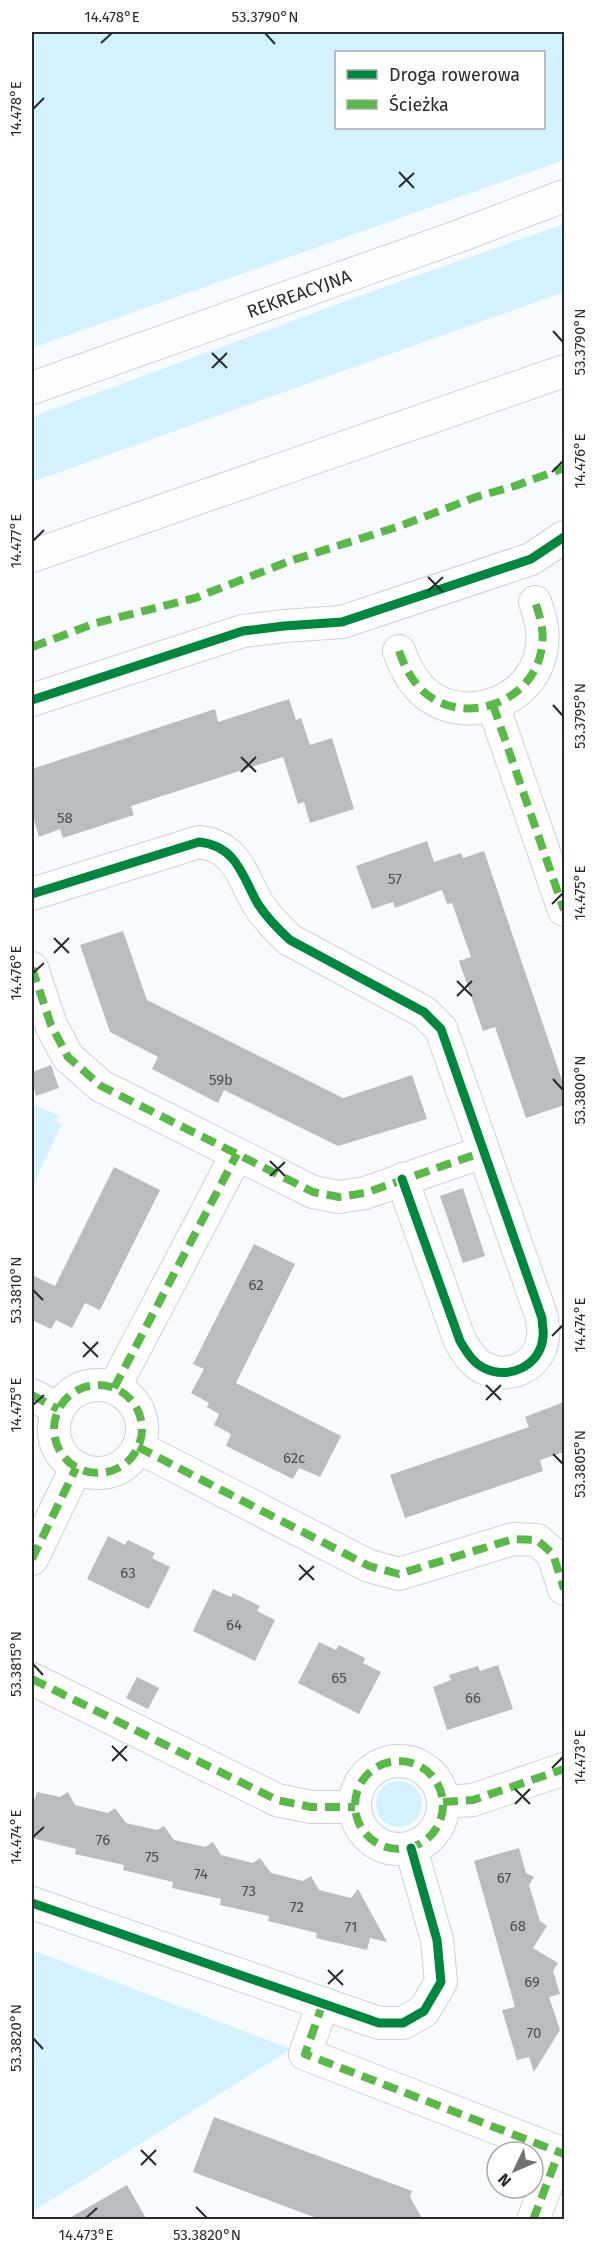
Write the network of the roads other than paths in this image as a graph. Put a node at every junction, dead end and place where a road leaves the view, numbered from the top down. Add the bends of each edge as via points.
1 (564, 196) edge
2 (564, 371) edge
3 (32, 388) edge
4 (564, 537) edge
5 (32, 556) edge
6 (535, 602) dead end
7 (399, 651) dead end
8 (32, 700) edge
9 (493, 705) junction
10 (32, 894) edge
11 (564, 910) edge
12 (32, 968) edge
13 (483, 1152) junction
14 (237, 1154) junction
15 (402, 1179) junction
16 (114, 1388) junction
17 (45, 1402) edge
18 (138, 1448) junction
19 (76, 1468) junction
20 (32, 1558) edge
21 (564, 1589) edge
22 (32, 1679) edge
23 (564, 1769) edge
24 (444, 1802) junction
25 (355, 1807) junction
26 (411, 1848) junction
27 (32, 1903) edge
28 (323, 2003) junction
29 (562, 2153) edge
30 (533, 2220) edge

1 - 3 street, REKREACYJNA
2 - 5 street
4 - 8 street via 531,559 342,622 243,631
6 - 9 street via 543,635 535,670 510,698
7 - 9 street via 420,689 438,701 465,709
9 - 11 street
10 - 13 street via 199,842 213,843 238,865 259,906 290,940 424,1012 441,1029
12 - 14 street via 51,1025 68,1057 101,1086
13 - 15 street
13 - 15 street via 542,1318 543,1338 538,1353 527,1366 515,1371 500,1374 483,1368 460,1341
14 - 15 street via 312,1192 339,1197
14 - 16 street
16 - 17 street via 89,1386 66,1398
16 - 18 street via 136,1406 142,1433
17 - 19 street via 54,1422 58,1449
18 - 19 street via 130,1460 105,1473
18 - 21 street via 369,1566 399,1574 513,1539 537,1540 553,1554
19 - 20 street
22 - 25 street via 277,1800 311,1807
23 - 24 street via 473,1800
24 - 25 street via 433,1776 423,1767 396,1761 371,1770 356,1793
24 - 26 street via 438,1826 422,1843
25 - 26 street via 367,1836 380,1845
26 - 28 street via 437,1940 441,1982 424,2011 403,2023 379,2023
27 - 28 street
28 - 29 street via 305,2054
29 - 30 street

